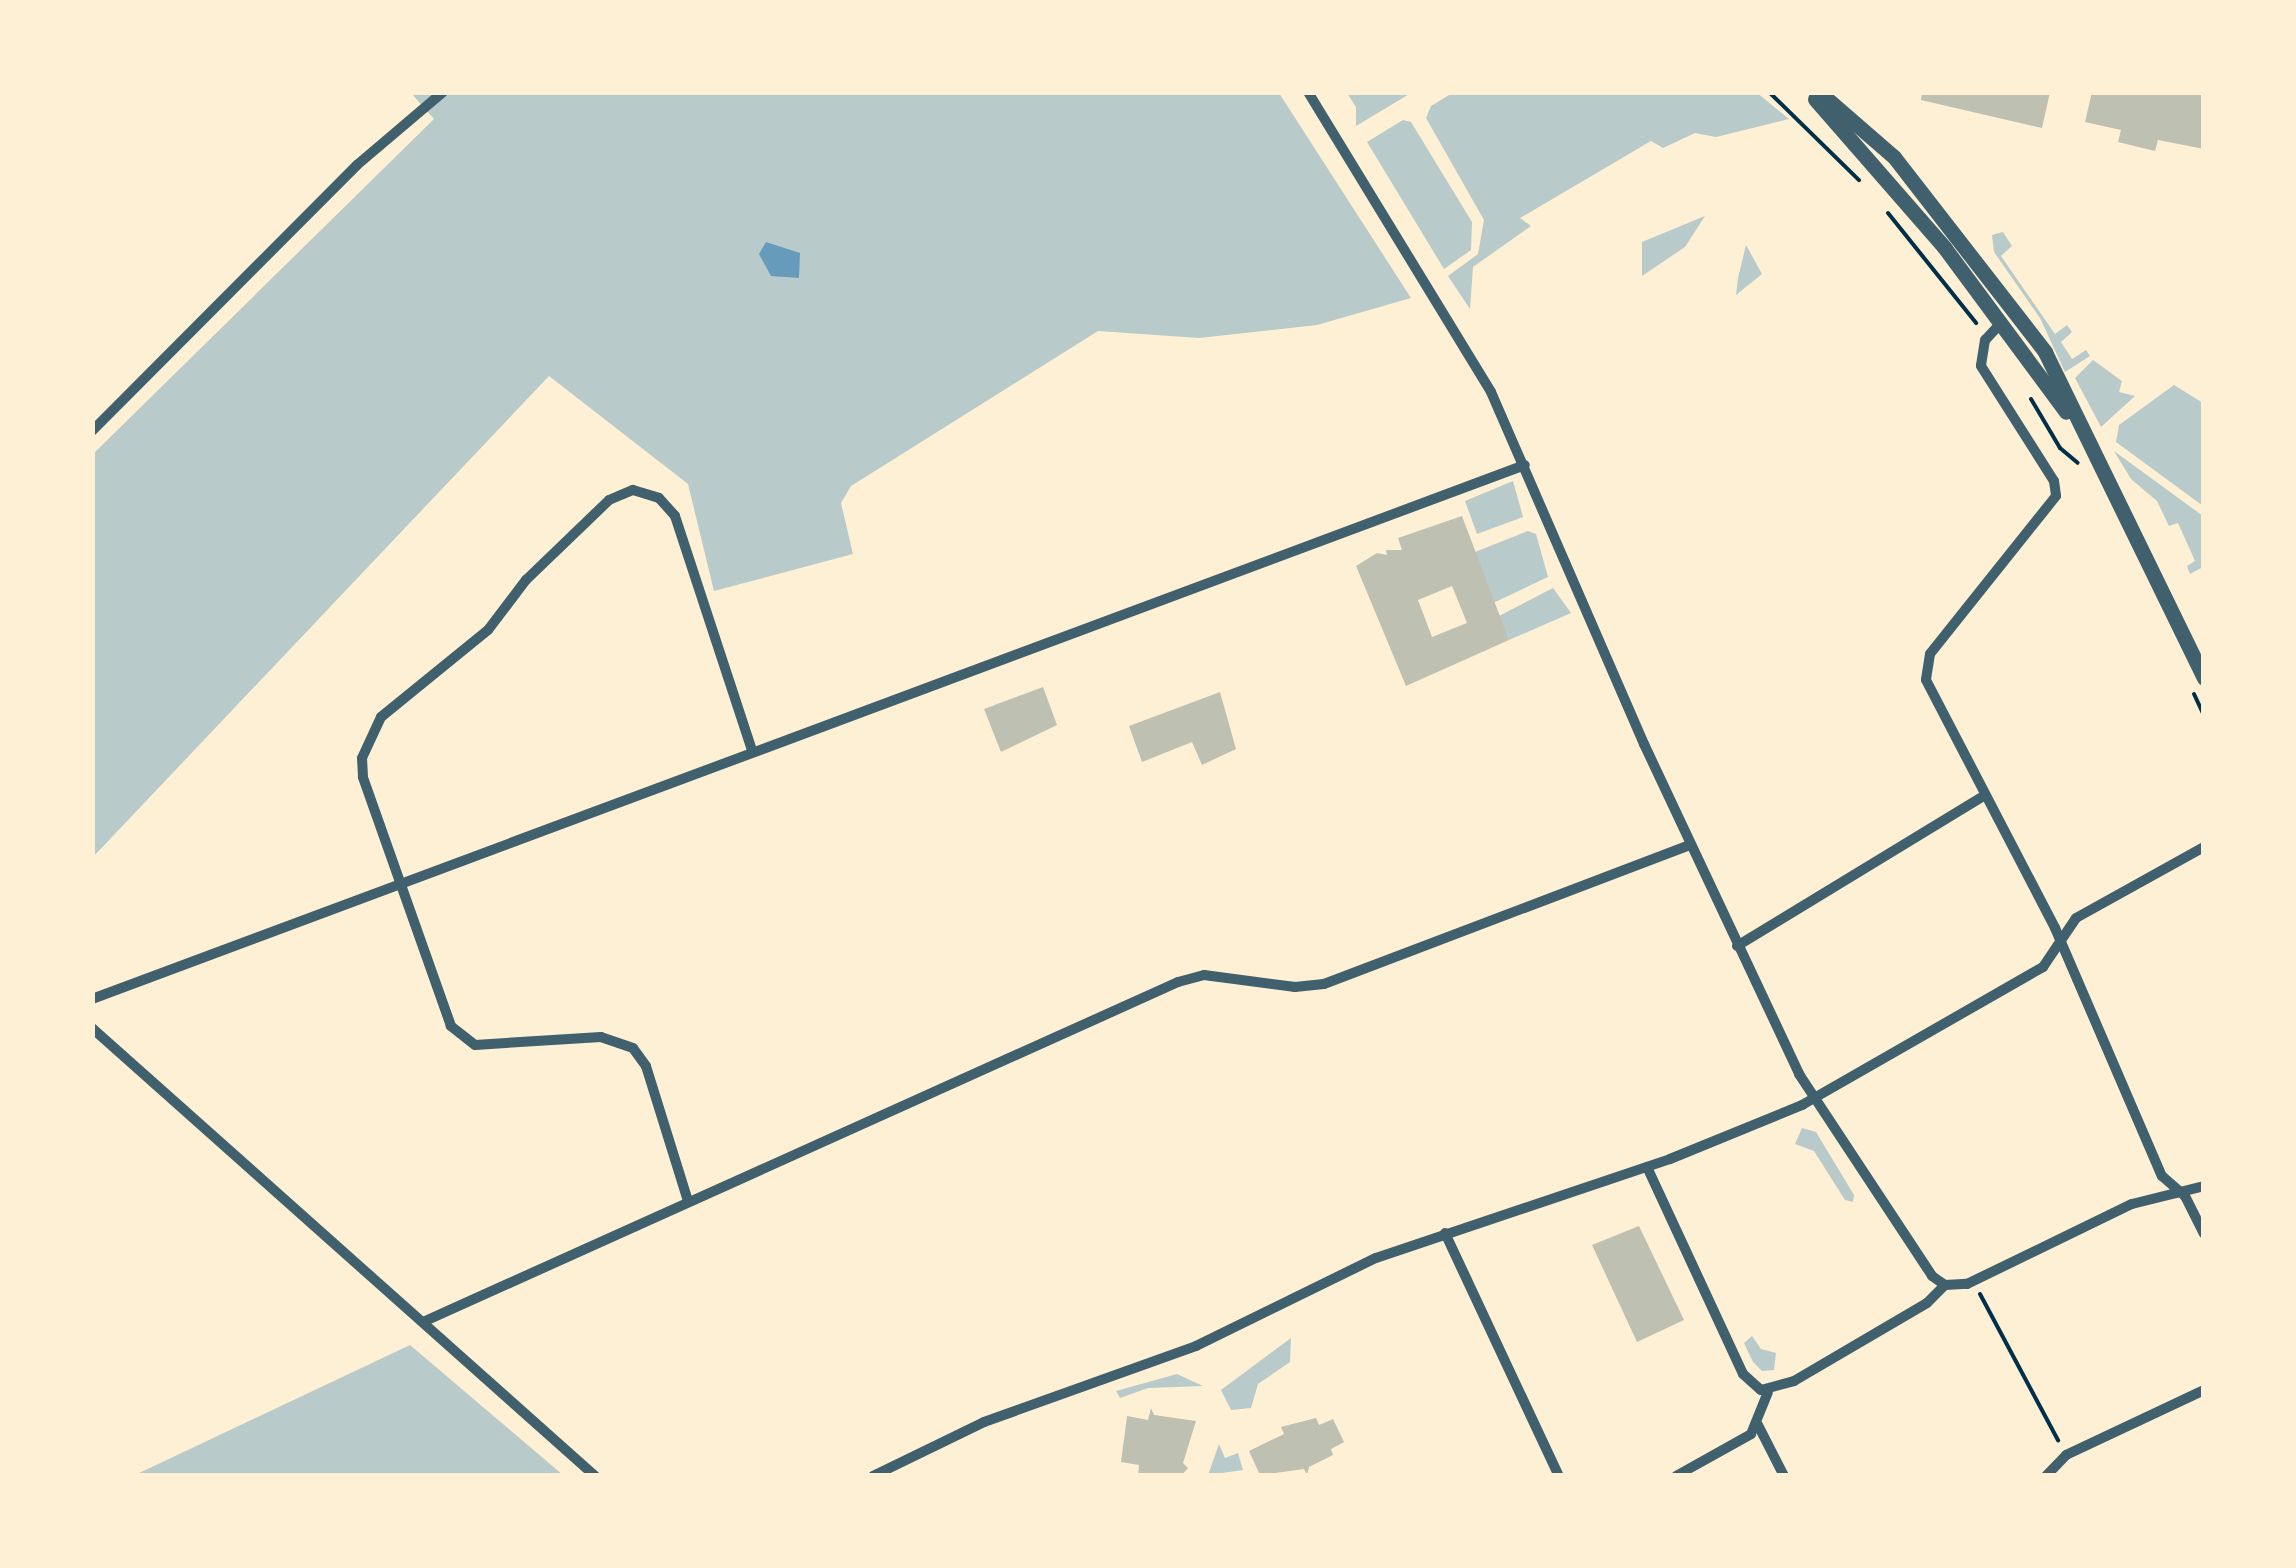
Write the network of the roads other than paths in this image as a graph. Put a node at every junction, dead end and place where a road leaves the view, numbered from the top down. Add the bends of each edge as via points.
1 (443, 92) edge
2 (1308, 92) edge
3 (1808, 92) edge
4 (1819, 92) edge
5 (2002, 322) junction
6 (92, 430) edge
7 (2095, 453) junction
8 (1525, 465) junction
9 (2202, 673) edge
10 (752, 750) junction
11 (1985, 795) junction
12 (1690, 845) junction
13 (2204, 847) edge
14 (400, 883) junction
15 (2061, 943) junction
16 (1737, 946) junction
17 (92, 1000) edge
18 (92, 1028) edge
19 (1817, 1097) junction
20 (1646, 1167) junction
21 (2204, 1186) edge
22 (2181, 1192) junction
23 (688, 1201) junction
24 (1445, 1233) junction
25 (2204, 1234) edge
26 (1945, 1285) junction
27 (423, 1322) junction
28 (2204, 1390) edge
29 (1768, 1392) junction
30 (1758, 1424) junction
31 (595, 1476) edge
32 (873, 1476) edge
33 (1560, 1476) edge
34 (1676, 1476) edge
35 (1784, 1476) edge
36 (2046, 1476) edge

1 - 6 street via 357,164
2 - 8 street via 1462,336
3 - 5 street
4 - 7 street via 1894,157 1968,246 2045,352
5 - 7 street
5 - 11 street via 1985,340 1981,366 2054,480 2056,496 1934,648 1925,670 1934,701
7 - 9 street
8 - 10 street
8 - 12 street
10 - 14 street
10 - 14 street via 676,516 650,494 625,491 534,572 488,630 369,733 363,777
11 - 15 street
11 - 16 street
12 - 16 street
12 - 23 street via 1324,984 1295,987 1204,975 1178,982
13 - 15 street via 2076,918
14 - 17 street
14 - 23 street via 448,1020 464,1040 490,1045 609,1037 638,1052
15 - 19 street via 2042,967
15 - 22 street via 2162,1176
16 - 19 street
18 - 27 street
19 - 20 street
19 - 26 street via 1927,1270
20 - 24 street
20 - 29 street via 1743,1374
21 - 22 street
22 - 25 street
22 - 26 street via 2132,1204 1974,1282
23 - 27 street
24 - 32 street via 1363,1264 1196,1346 1000,1416
24 - 33 street
26 - 29 street via 1894,1322
27 - 31 street
28 - 36 street via 2066,1455
29 - 30 street
30 - 34 street via 1745,1440
30 - 35 street

